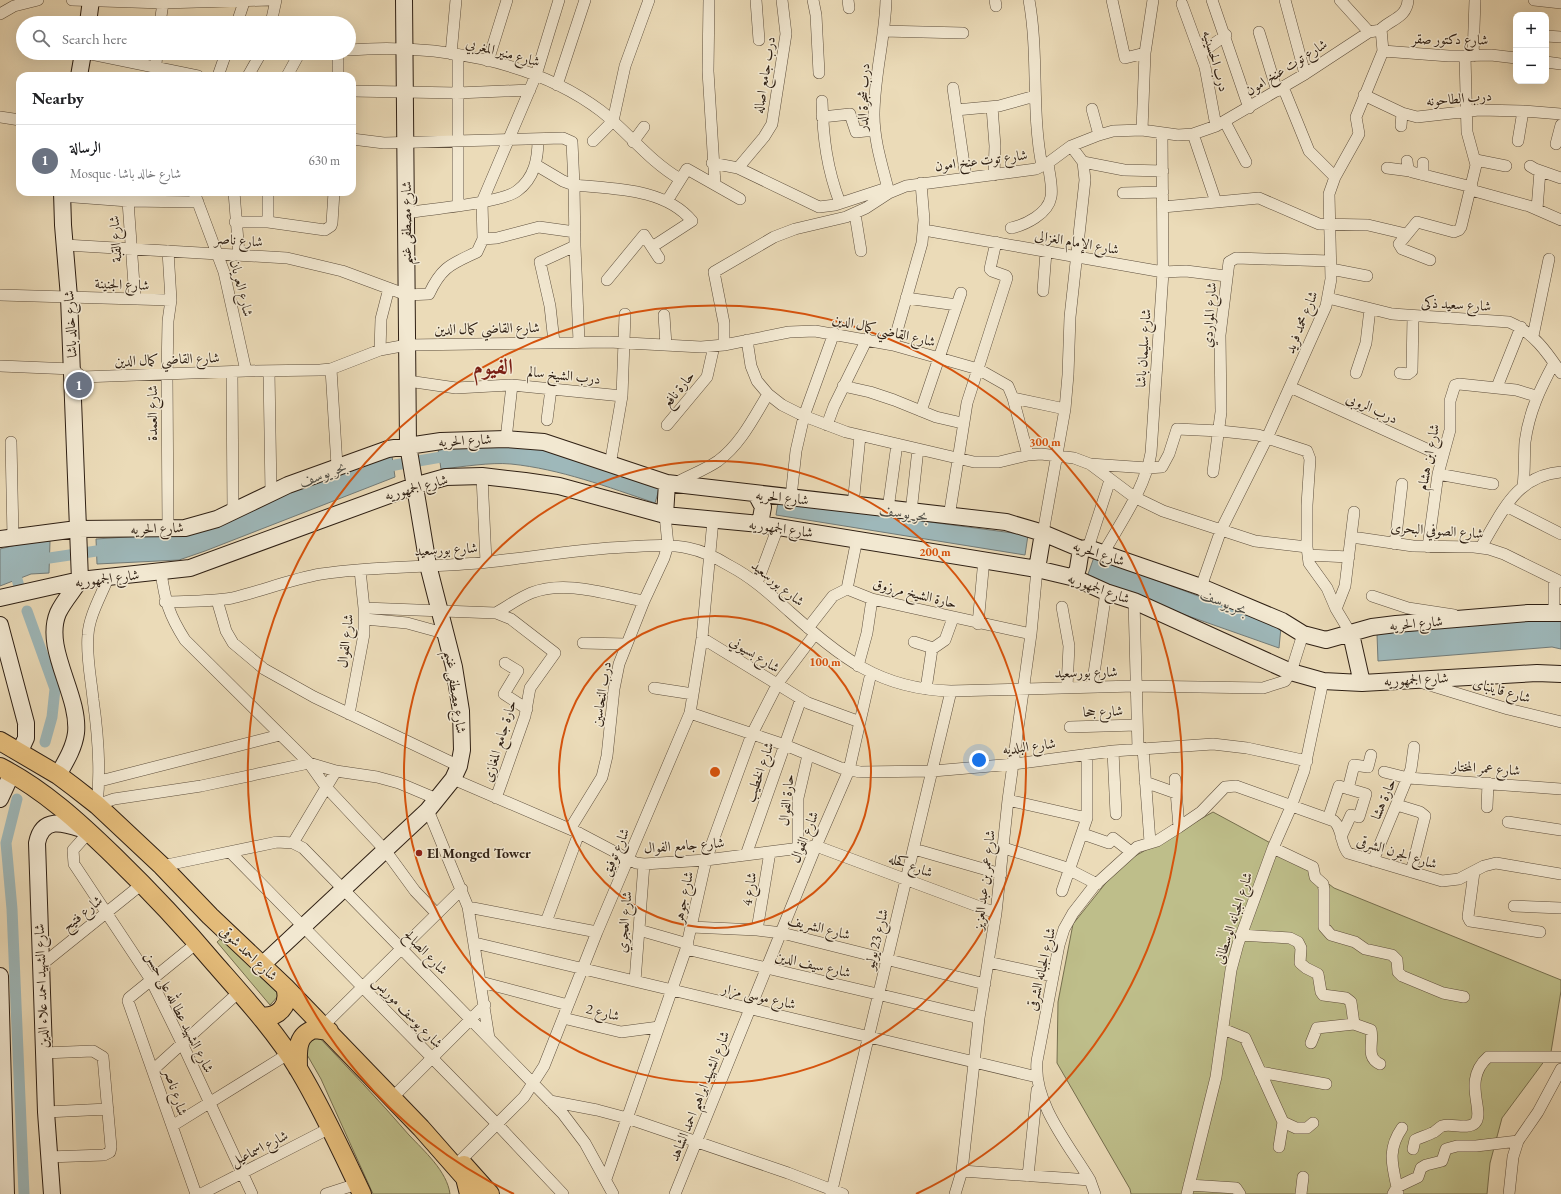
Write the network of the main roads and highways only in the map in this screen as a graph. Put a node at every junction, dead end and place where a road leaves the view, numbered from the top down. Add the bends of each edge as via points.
1 (0, 741) edge
2 (6, 770) edge
3 (285, 987) junction
4 (260, 1016) junction
5 (326, 1028) junction
6 (298, 1069) junction
7 (440, 1150) junction
8 (360, 1189) edge
9 (461, 1194) edge
10 (469, 1194) edge
11 (490, 1194) edge

1 - 3 main road, شارع احمد شوقى via 58,774 97,805
2 - 4 main road, شارع احمد شوقى via 34,788 89,832 198,942
3 - 4 main road via 287,998 280,1012 270,1017
3 - 5 main road, شارع احمد شوقى
4 - 6 main road, شارع احمد شوقى
5 - 6 main road via 315,1029 302,1037 298,1047
5 - 7 main road, شارع احمد شوقى
6 - 8 main road, شارع احمد شوقى
7 - 9 main road via 459,1185
7 - 10 main road, شارع احمد شوقى via 465,1178
7 - 11 main road via 460,1161

